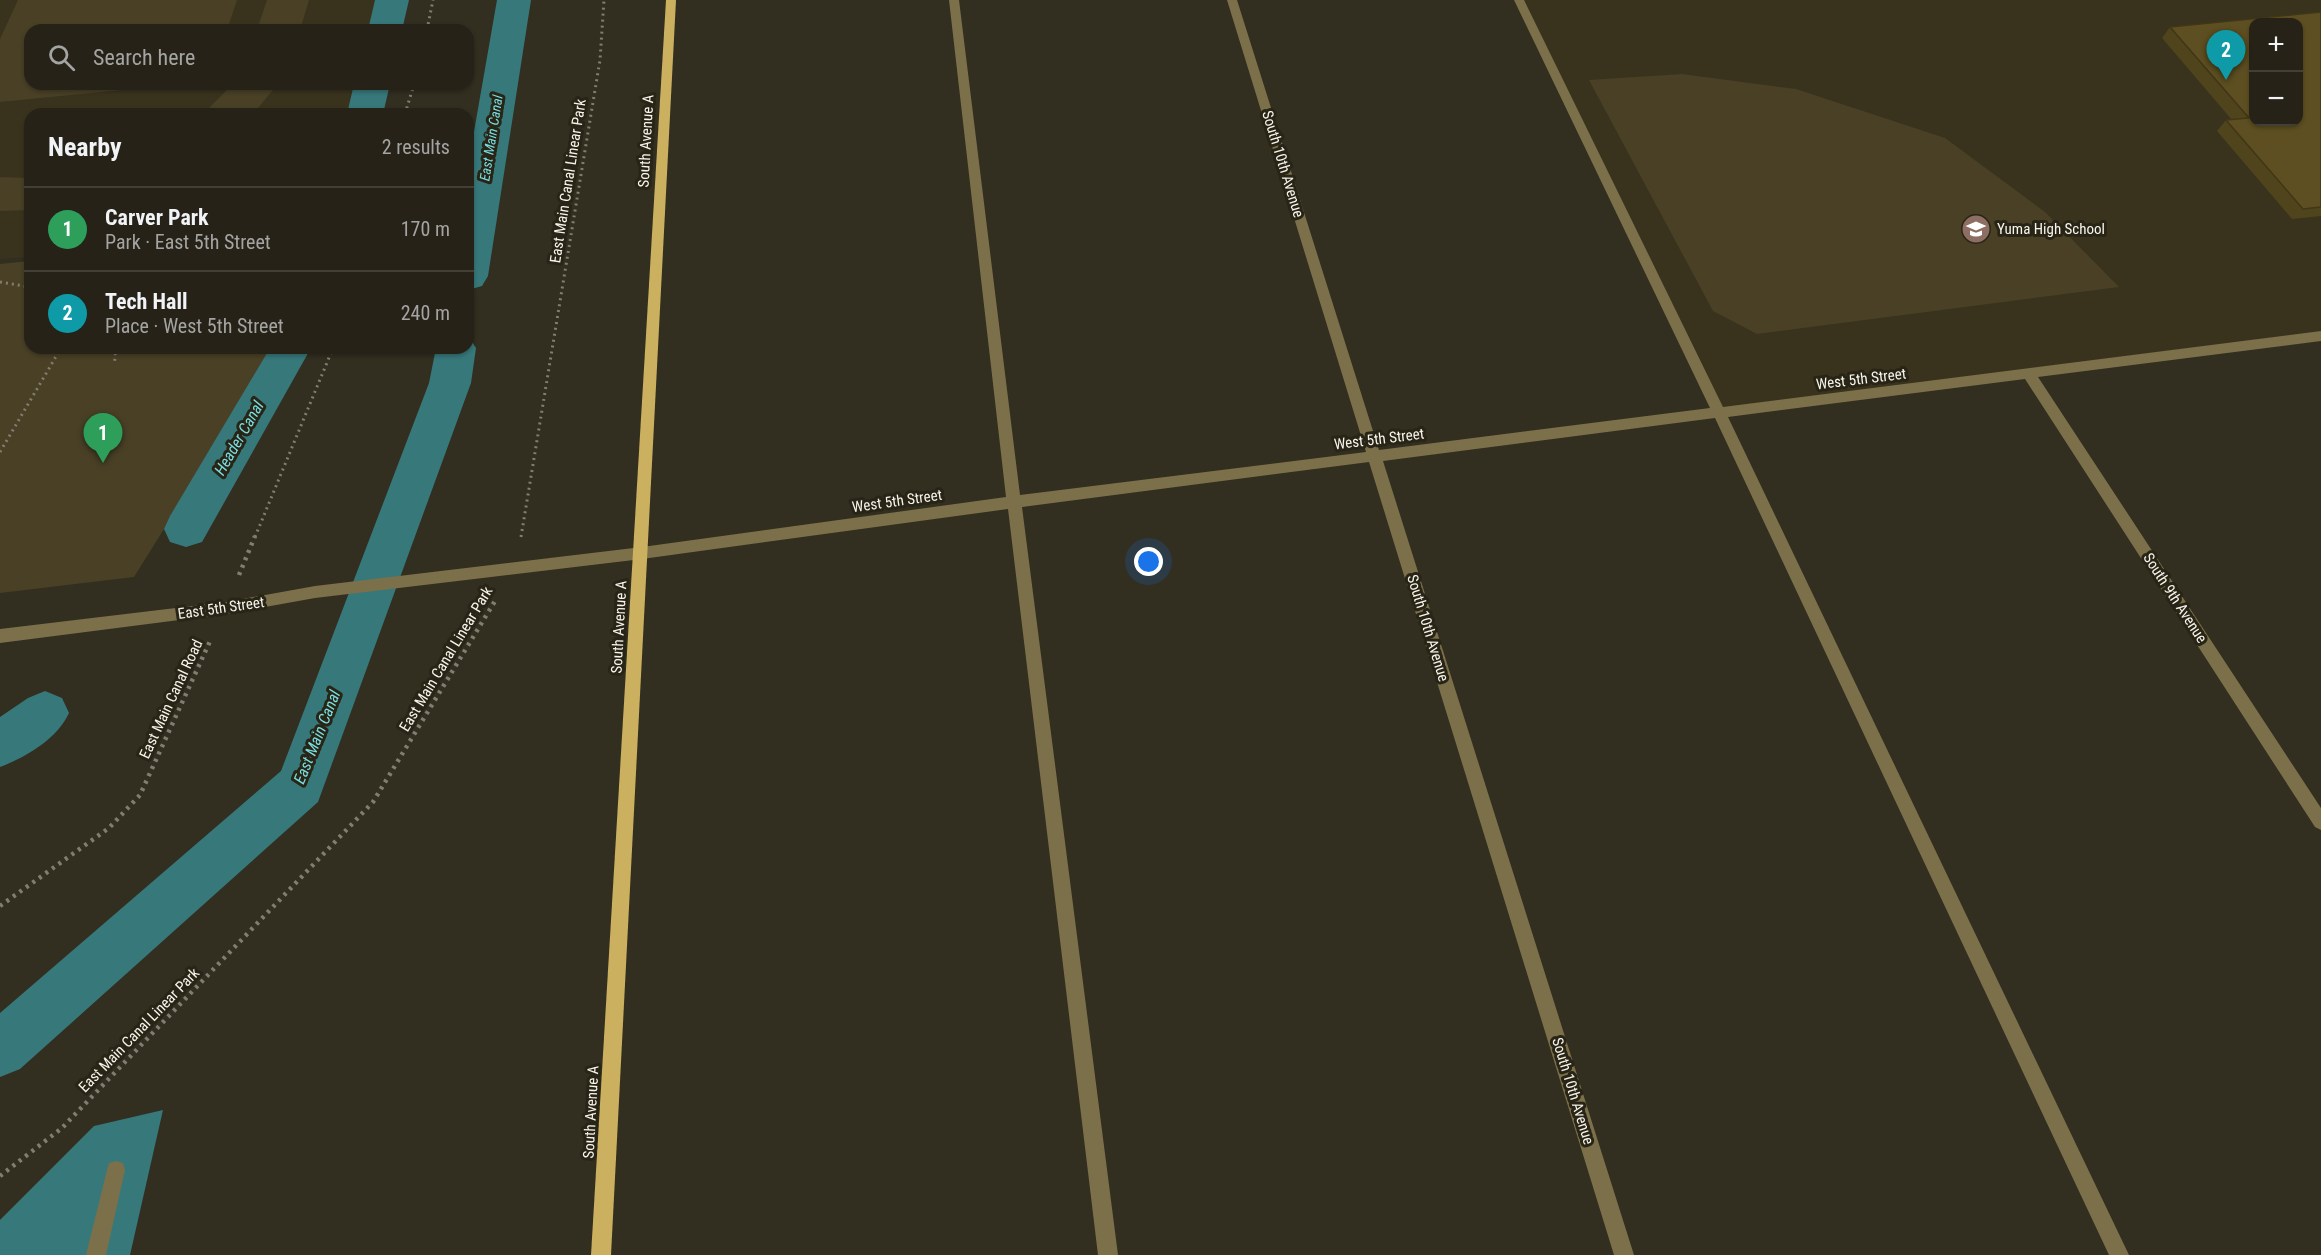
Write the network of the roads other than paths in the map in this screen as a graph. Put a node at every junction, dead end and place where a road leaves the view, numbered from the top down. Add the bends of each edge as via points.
1 (671, 0) edge
2 (954, 0) edge
3 (1232, 0) edge
4 (1519, 0) edge
5 (2321, 336) edge
6 (2029, 374) junction
7 (1720, 414) junction
8 (1374, 456) junction
9 (1014, 502) junction
10 (642, 553) junction
11 (441, 576) joint
12 (0, 636) edge
13 (2321, 822) edge
14 (116, 1170) dead end
15 (96, 1255) edge
16 (601, 1255) edge
17 (1108, 1255) edge
18 (1624, 1255) edge
19 (2119, 1255) edge

1 - 10 main road, South Avenue A
2 - 9 street
3 - 8 street, South 10th Avenue
4 - 7 street
5 - 6 street, West 5th Street
6 - 7 street, West 5th Street
6 - 13 street, South 9th Avenue
7 - 8 street, West 5th Street
7 - 19 street
8 - 9 street, West 5th Street
8 - 18 street, South 10th Avenue
9 - 10 street, West 5th Street
9 - 17 street
10 - 11 street, West 5th Street
10 - 16 main road, South Avenue A
11 - 12 street, East 5th Street
14 - 15 street

